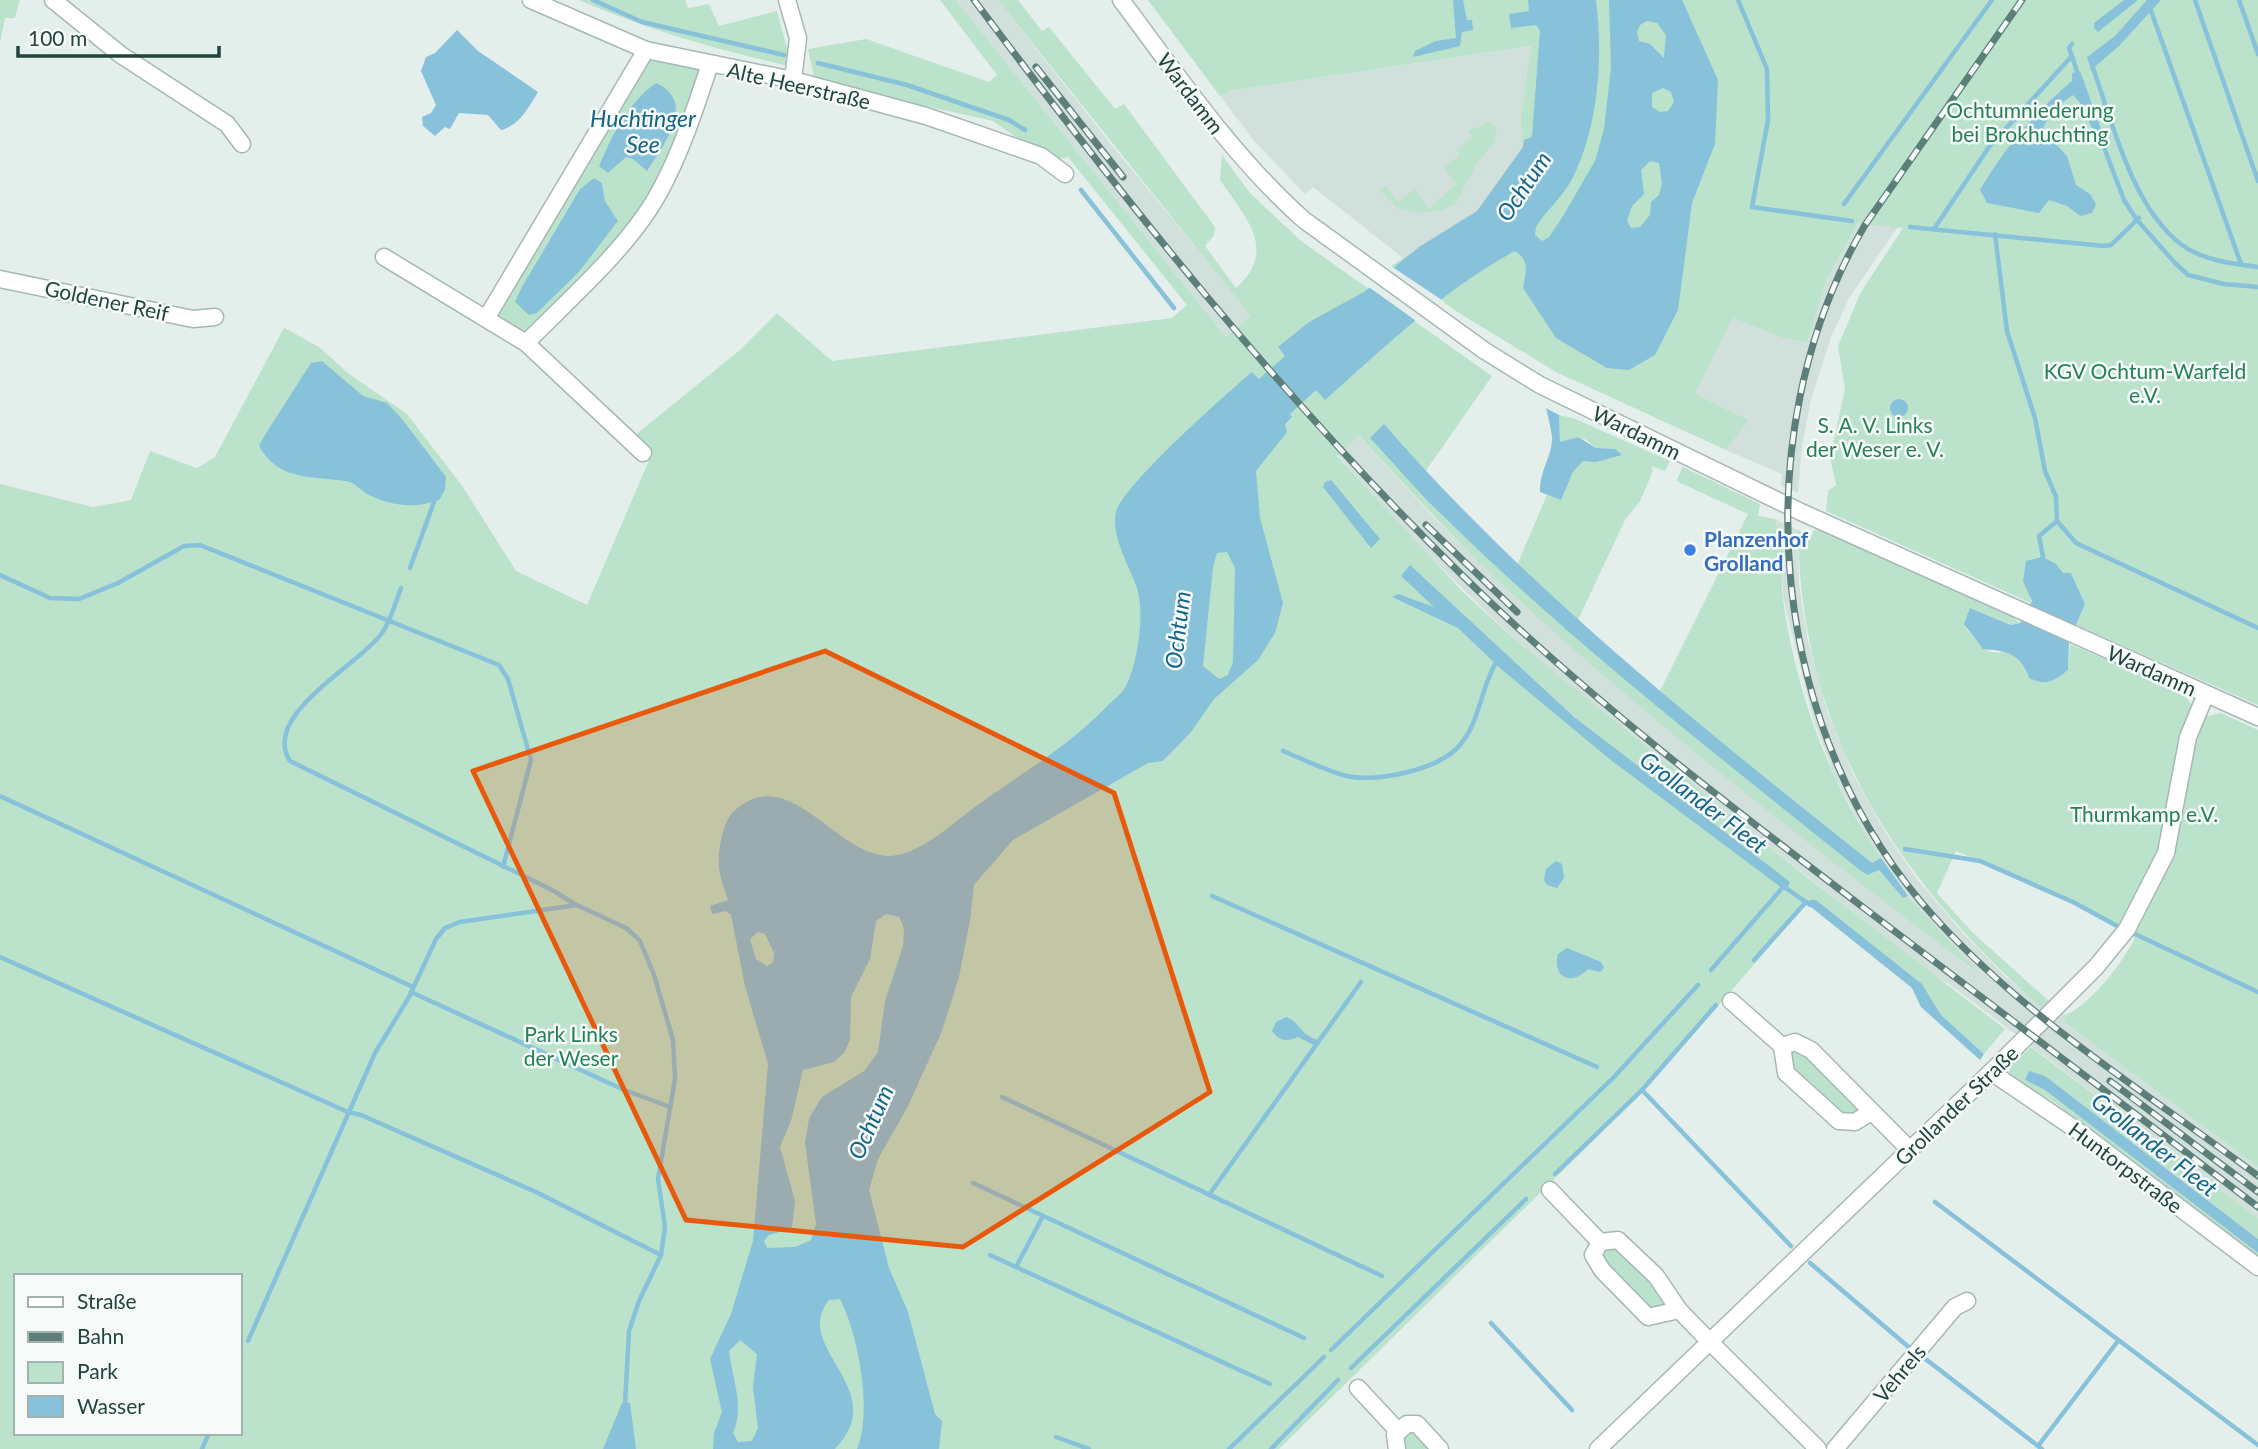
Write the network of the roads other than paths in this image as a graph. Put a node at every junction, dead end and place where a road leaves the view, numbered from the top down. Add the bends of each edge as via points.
1 (53, 0) edge
2 (531, 0) edge
3 (787, 0) edge
4 (1121, 0) edge
5 (646, 50) junction
6 (710, 64) junction
7 (793, 80) junction
8 (242, 144) dead end
9 (1065, 174) dead end
10 (384, 257) dead end
11 (0, 279) edge
12 (215, 317) dead end
13 (487, 317) junction
14 (526, 343) junction
15 (643, 453) dead end
16 (2206, 694) junction
17 (2258, 717) edge
18 (1731, 1002) dead end
19 (1782, 1046) junction
20 (1991, 1072) junction
21 (1871, 1112) junction
22 (1909, 1149) junction
23 (1550, 1190) dead end
24 (1600, 1242) junction
25 (2258, 1266) edge
26 (1967, 1301) dead end
27 (1679, 1310) junction
28 (1710, 1342) junction
29 (1359, 1388) dead end
30 (1398, 1431) junction
31 (1397, 1449) edge
32 (1440, 1449) edge
33 (1598, 1449) edge
34 (1818, 1449) edge
35 (1835, 1449) edge

1 - 8 street via 121,55 227,124
2 - 5 street, Alte Heerstraße
3 - 7 street via 798,38
4 - 16 street, Wardamm via 1239,156 1304,220 1435,316 1540,385 1801,512
5 - 6 street, Alte Heerstraße
5 - 13 street
6 - 7 street, Alte Heerstraße
6 - 14 street via 689,127 660,191 597,271
7 - 9 street, Alte Heerstraße via 926,116 1041,156
10 - 13 street
11 - 12 street, Goldener Reif via 193,318
13 - 14 street
14 - 15 street
16 - 17 street, Wardamm
16 - 20 street, Grollander Straße via 2188,737 2166,853 2127,929 2096,967
18 - 19 street
19 - 21 street via 1795,1042 1811,1050
19 - 21 street via 1786,1073 1839,1121 1855,1122
20 - 22 street, Grollander Straße
20 - 25 street, Huntorpstraße via 2081,1133
21 - 22 street
22 - 28 street, Grollander Straße
23 - 24 street
24 - 27 street via 1618,1240 1667,1289
24 - 27 street via 1593,1255 1602,1270 1648,1317
26 - 35 street, Vehrels via 1955,1307
27 - 28 street
28 - 33 street, Grollander Straße
28 - 34 street
29 - 30 street
30 - 31 street
30 - 32 street via 1417,1424

